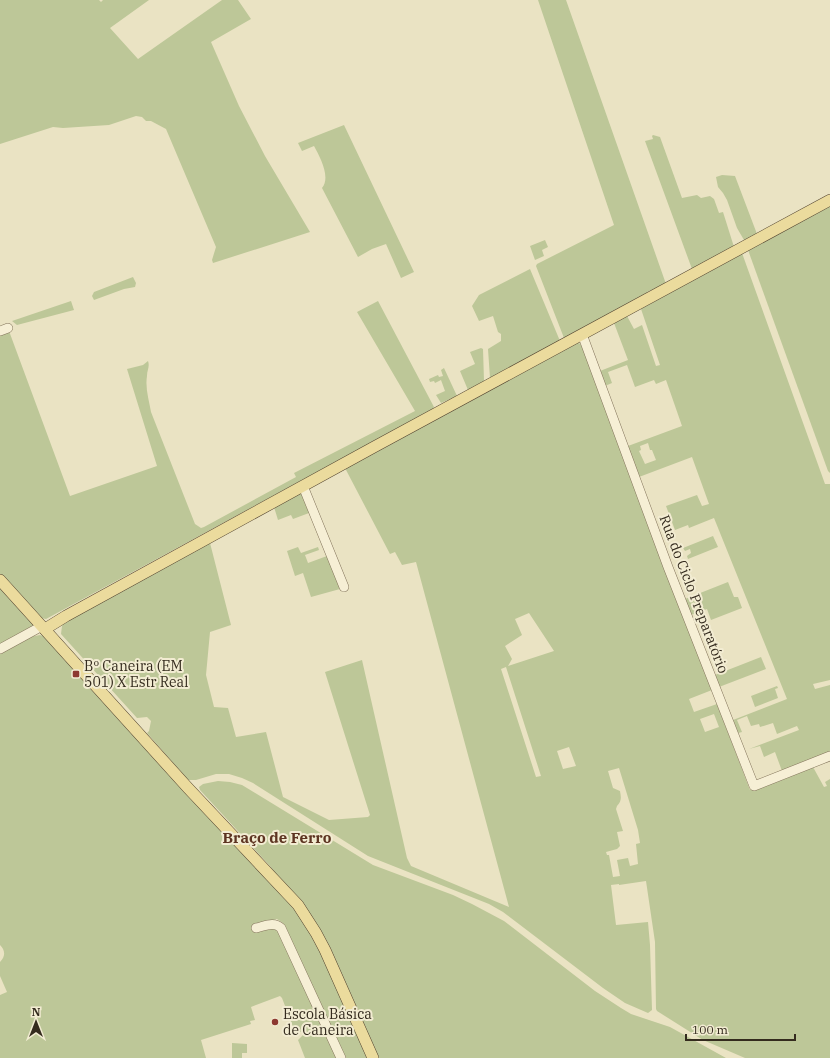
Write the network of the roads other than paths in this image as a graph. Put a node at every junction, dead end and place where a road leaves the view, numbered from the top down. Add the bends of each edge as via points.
1 (830, 200) edge
2 (582, 334) junction
3 (303, 486) junction
4 (0, 580) edge
5 (344, 587) dead end
6 (44, 628) junction
7 (0, 649) edge
8 (830, 756) edge
9 (256, 928) dead end
10 (341, 1058) edge
11 (373, 1058) edge

1 - 2 main road
2 - 3 main road
2 - 8 street, Rua do Ciclo Preparatório via 668,567 754,786
3 - 5 street
3 - 6 main road
4 - 6 main road
6 - 7 street
6 - 11 main road via 188,788 298,905 325,950
9 - 10 street via 274,924 281,928

